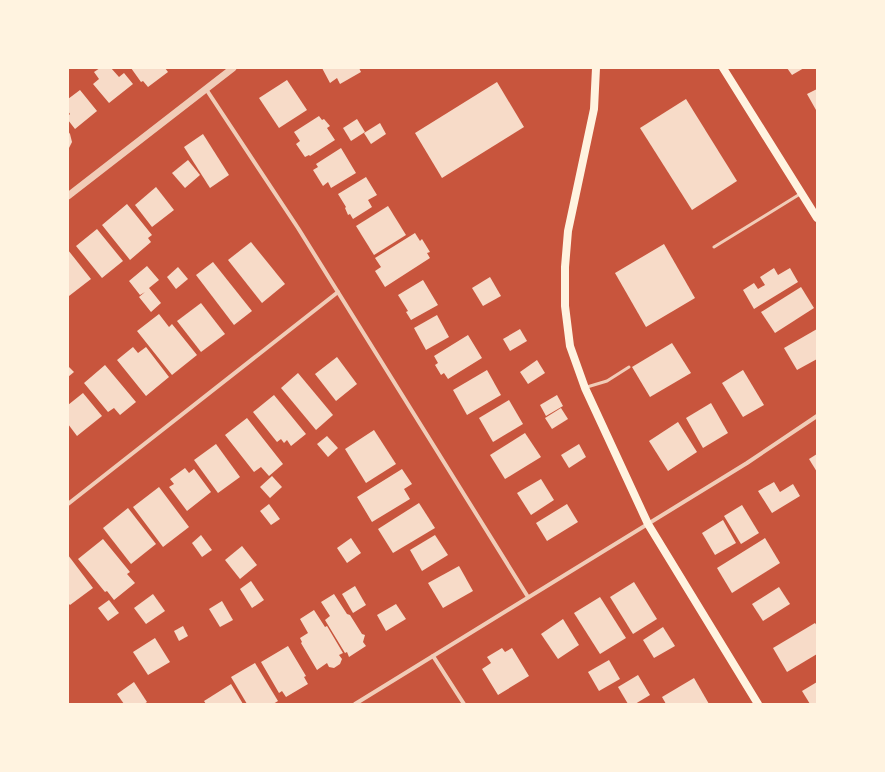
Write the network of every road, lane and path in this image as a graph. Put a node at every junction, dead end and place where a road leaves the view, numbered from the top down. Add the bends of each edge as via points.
1 (234, 68) edge
2 (596, 68) edge
3 (723, 68) edge
4 (206, 89) junction
5 (801, 193) junction
6 (68, 196) edge
7 (817, 218) edge
8 (714, 247) dead end
9 (338, 292) junction
10 (628, 368) dead end
11 (585, 388) junction
12 (817, 416) edge
13 (68, 504) edge
14 (648, 524) junction
15 (528, 597) junction
16 (433, 656) junction
17 (355, 704) edge
18 (464, 704) edge
19 (758, 704) edge

1 - 4 street
2 - 11 main road via 594,109 568,231 565,268 565,306 570,346
3 - 5 main road
4 - 6 street
4 - 9 street
5 - 7 main road
5 - 8 lane
9 - 13 street
9 - 15 street
10 - 11 lane via 607,381
11 - 14 main road
12 - 14 street
14 - 15 street
14 - 19 main road
15 - 16 street
16 - 17 street
16 - 18 street

